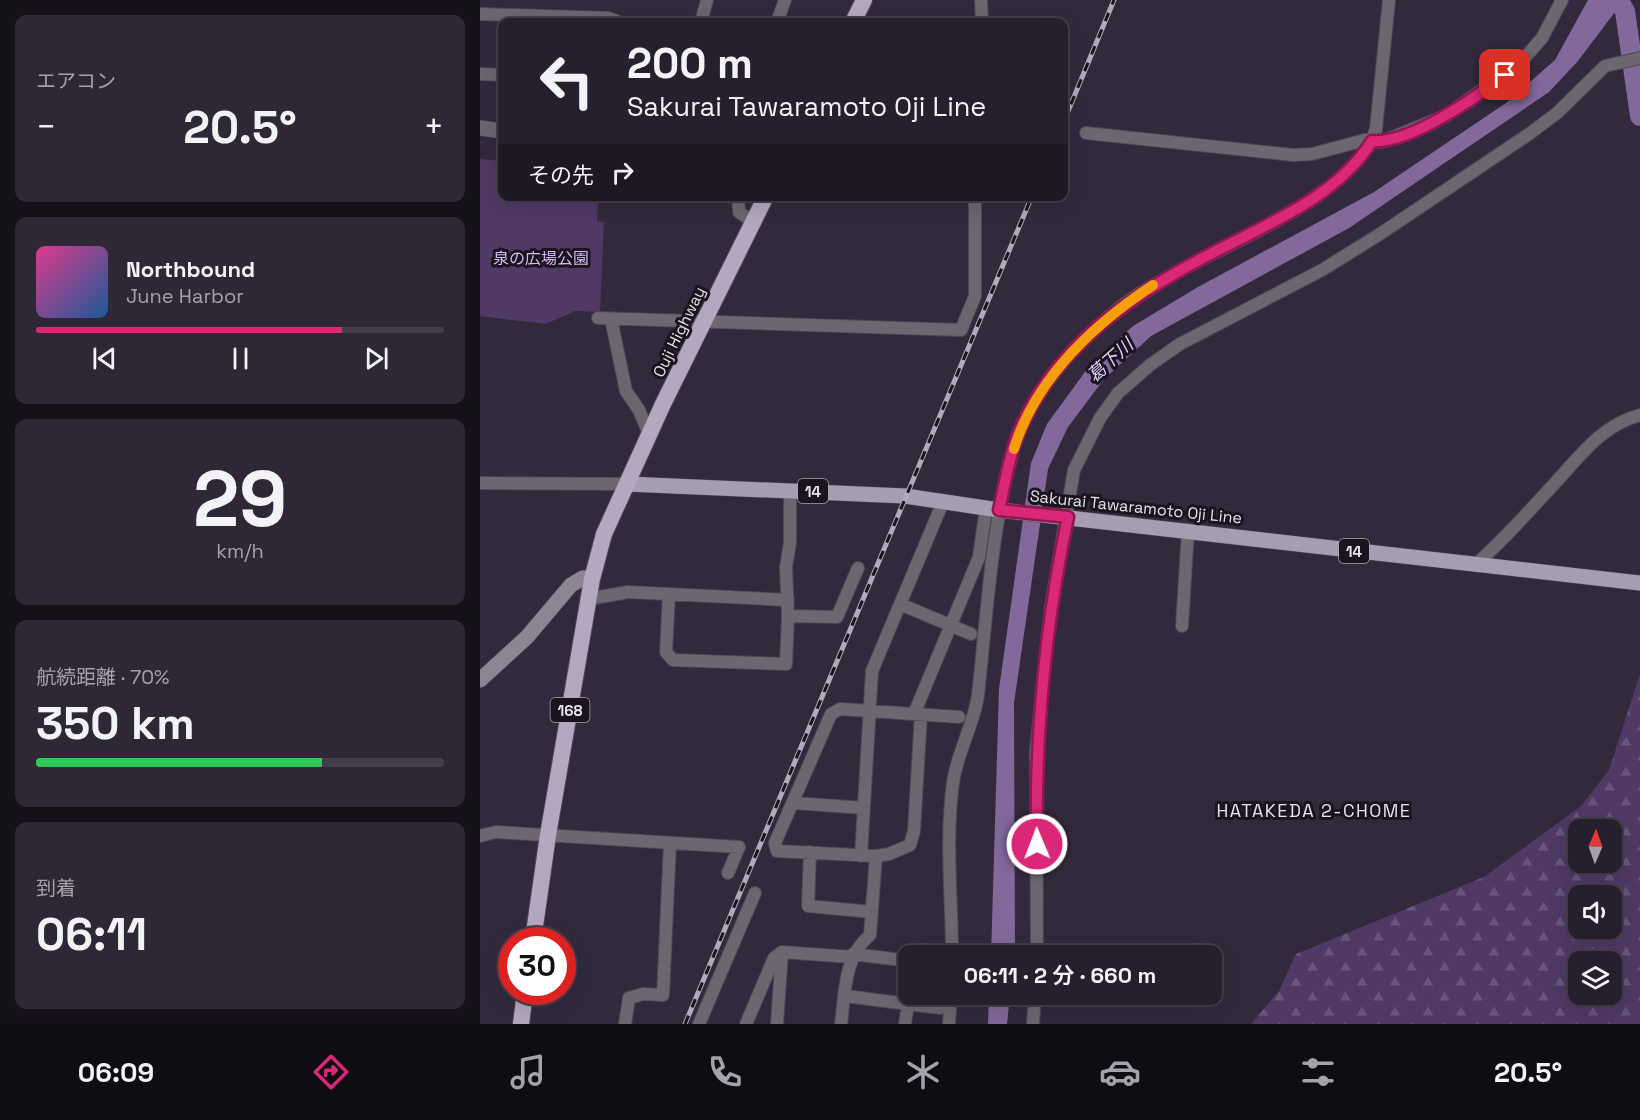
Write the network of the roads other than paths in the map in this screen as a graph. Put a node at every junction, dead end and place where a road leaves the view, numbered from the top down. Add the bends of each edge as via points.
1 (707, 0) edge
2 (785, 0) edge
3 (864, 0) edge
4 (981, 0) edge
5 (1389, 0) edge
6 (1562, 0) edge
7 (480, 14) edge
8 (608, 18) edge
9 (702, 18) edge
10 (778, 18) edge
11 (855, 18) edge
12 (982, 18) edge
13 (1640, 58) edge
14 (480, 74) edge
15 (498, 75) edge
16 (480, 128) edge
17 (498, 130) edge
18 (1086, 133) dead end
19 (1372, 141) junction
20 (738, 201) edge
21 (764, 201) edge
22 (975, 201) edge
23 (753, 222) junction
24 (704, 322) junction
25 (1640, 415) edge
26 (649, 434) junction
27 (480, 483) edge
28 (627, 484) junction
29 (790, 490) junction
30 (944, 502) junction
31 (992, 509) junction
32 (1068, 517) junction
33 (1188, 531) junction
34 (1475, 565) junction
35 (858, 568) dead end
36 (592, 579) junction
37 (1640, 584) edge
38 (669, 594) junction
39 (589, 599) junction
40 (788, 600) junction
41 (900, 604) junction
42 (788, 616) junction
43 (950, 625) junction
44 (1182, 626) dead end
45 (971, 634) dead end
46 (480, 680) edge
47 (869, 711) junction
48 (917, 714) junction
49 (959, 717) dead end
50 (794, 803) junction
51 (864, 808) junction
52 (548, 835) junction
53 (480, 836) edge
54 (670, 843) junction
55 (810, 852) junction
56 (861, 856) junction
57 (876, 856) junction
58 (728, 873) dead end
59 (755, 893) dead end
60 (872, 912) junction
61 (535, 927) edge
62 (952, 945) edge
63 (1037, 945) edge
64 (782, 952) junction
65 (852, 955) junction
66 (898, 960) edge
67 (845, 996) junction
68 (898, 1003) edge
69 (523, 1005) edge
70 (908, 1005) edge
71 (916, 1005) edge
72 (940, 1005) edge
73 (950, 1005) edge
74 (1034, 1005) edge
75 (521, 1024) edge
76 (625, 1024) edge
77 (699, 1024) edge
78 (746, 1024) edge
79 (777, 1024) edge
80 (841, 1024) edge
81 (905, 1024) edge
82 (949, 1024) edge
83 (1033, 1024) edge

1 - 9 street
2 - 10 street
3 - 11 highway
4 - 12 street
5 - 19 street
6 - 19 street via 1542,38 1522,61 1488,88 1447,115 1400,136
7 - 8 street
13 - 32 street via 1599,70 1557,113 1432,201 1322,270 1180,344 1150,365 1118,393 1085,444 1074,470
14 - 15 street
16 - 17 street
18 - 19 street via 1293,155
19 - 31 street via 1361,159 1321,194 1156,283 1119,307 1087,337 1054,373 1021,427
20 - 23 street via 739,212
21 - 23 highway, Ouji Highway / 168
22 - 24 street via 975,296 961,330
23 - 24 highway, Ouji Highway / 168
24 - 26 highway, Ouji Highway / 168
24 - 26 street via 604,319 626,391
25 - 34 street via 1618,422 1590,444
26 - 28 highway, Ouji Highway / 168
27 - 28 street
28 - 29 main road, Sakurai Tawaramoto Oji Line / 14
28 - 36 highway, 168 via 604,534
29 - 30 main road, Sakurai Tawaramoto Oji Line / 14
29 - 40 street
30 - 31 main road, Sakurai Tawaramoto Oji Line / 14
30 - 41 street
31 - 32 main road, Sakurai Tawaramoto Oji Line / 14
31 - 43 street via 979,556
31 - 62 street via 977,700 957,758 951,800
32 - 33 main road, Sakurai Tawaramoto Oji Line / 14
32 - 63 street via 1051,606 1038,713
33 - 34 main road, Sakurai Tawaramoto Oji Line / 14
33 - 44 street
34 - 37 main road, Sakurai Tawaramoto Oji Line / 14
35 - 42 street via 837,617
36 - 39 highway, 168
36 - 46 main road via 577,580 526,637
38 - 39 street via 628,592
38 - 40 street
38 - 42 street via 666,652 673,660 786,664
39 - 52 highway, 168
40 - 42 street
41 - 43 street
41 - 47 street via 872,671
43 - 45 street
43 - 48 street
47 - 48 street
47 - 50 street via 840,710 831,714
47 - 51 street
48 - 49 street
48 - 57 street via 912,839 904,849
50 - 51 street
50 - 55 street via 775,843 777,851
51 - 56 street
52 - 53 street via 496,832
52 - 54 street
52 - 61 highway, 168
54 - 58 street via 739,848
54 - 76 street via 663,995 629,998
55 - 56 street
55 - 60 street via 808,906
56 - 57 street
57 - 60 street
59 - 77 street
60 - 65 street via 870,935
64 - 65 street
64 - 78 street via 774,958
64 - 79 street
65 - 66 street
65 - 67 street
67 - 68 street
67 - 80 street
69 - 75 highway
70 - 81 street
71 - 72 street
73 - 82 street
74 - 83 street

